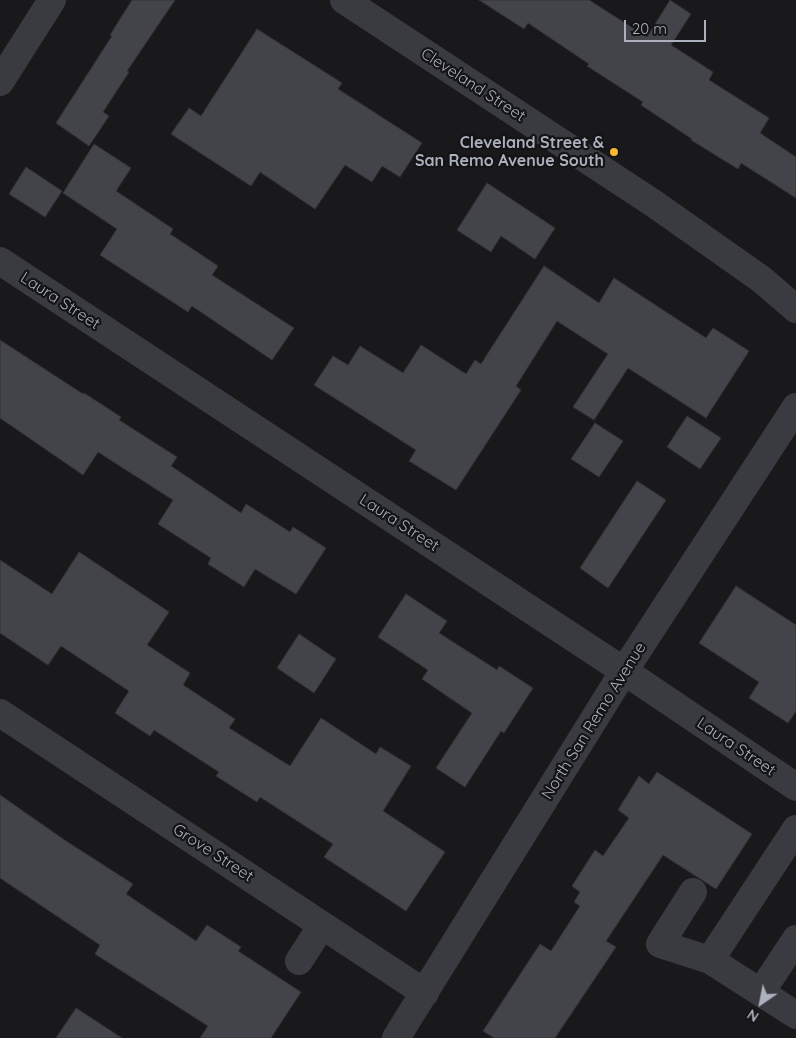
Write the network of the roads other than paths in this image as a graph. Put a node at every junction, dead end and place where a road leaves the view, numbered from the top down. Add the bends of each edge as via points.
1 (52, 0) edge
2 (344, 0) edge
3 (0, 82) edge
4 (0, 261) edge
5 (796, 309) edge
6 (796, 407) edge
7 (624, 671) junction
8 (0, 713) edge
9 (796, 787) edge
10 (796, 829) edge
11 (693, 892) dead end
12 (322, 925) junction
13 (796, 939) edge
14 (710, 960) junction
15 (299, 961) dead end
16 (761, 992) junction
17 (425, 993) junction
18 (796, 1015) edge
19 (396, 1038) edge

1 - 3 street
2 - 5 street, Cleveland Street via 653,203 761,278
4 - 7 street, Laura Street
6 - 7 street, North San Remo Avenue
7 - 9 street, Laura Street
7 - 17 street, North San Remo Avenue
8 - 12 street, Grove Street
10 - 14 street
11 - 14 street via 660,944
12 - 15 street
12 - 17 street, Grove Street
13 - 16 street
14 - 16 street
16 - 18 street
17 - 19 street, North San Remo Avenue

